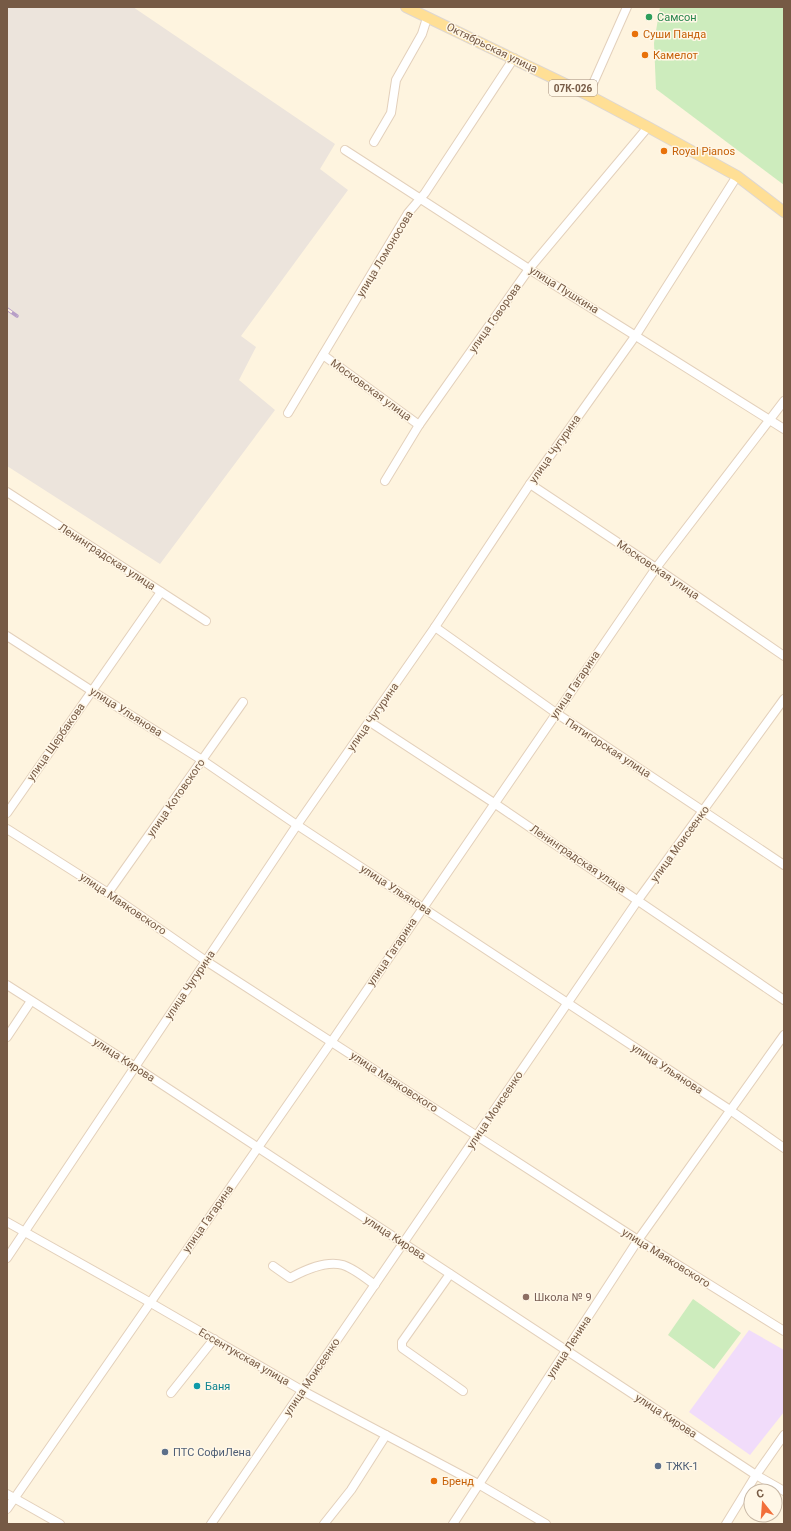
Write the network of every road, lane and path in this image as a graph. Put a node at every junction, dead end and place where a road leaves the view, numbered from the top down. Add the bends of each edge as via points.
1 (406, 7) edge
2 (627, 7) edge
3 (425, 13) edge
4 (514, 58) junction
5 (588, 95) junction
6 (648, 127) junction
7 (374, 142) dead end
8 (345, 150) dead end
9 (737, 176) junction
10 (420, 199) junction
11 (784, 212) edge
12 (530, 269) junction
13 (636, 336) junction
14 (323, 355) junction
15 (784, 401) edge
16 (288, 413) dead end
17 (769, 420) junction
18 (419, 425) junction
19 (784, 429) edge
20 (385, 481) dead end
21 (530, 484) junction
22 (7, 492) edge
23 (656, 568) junction
24 (161, 592) junction
25 (206, 621) dead end
26 (435, 627) junction
27 (7, 636) edge
28 (784, 656) edge
29 (92, 691) junction
30 (784, 700) edge
31 (243, 702) dead end
32 (556, 713) junction
33 (370, 722) junction
34 (202, 760) junction
35 (494, 803) junction
36 (704, 811) junction
37 (7, 813) edge
38 (297, 825) junction
39 (7, 829) edge
40 (784, 865) edge
41 (108, 893) junction
42 (638, 900) junction
43 (423, 908) junction
44 (206, 961) junction
45 (7, 985) edge
46 (784, 1000) edge
47 (31, 1001) junction
48 (568, 1003) junction
49 (784, 1035) edge
50 (7, 1037) edge
51 (332, 1041) junction
52 (135, 1067) junction
53 (730, 1110) junction
54 (477, 1136) junction
55 (258, 1148) junction
56 (784, 1148) edge
57 (7, 1222) edge
58 (24, 1232) junction
59 (638, 1240) junction
60 (404, 1243) junction
61 (7, 1258) edge
62 (273, 1266) dead end
63 (450, 1274) junction
64 (375, 1285) junction
65 (151, 1303) junction
66 (784, 1331) edge
67 (214, 1339) junction
68 (566, 1350) junction
69 (303, 1391) junction
70 (463, 1391) dead end
71 (170, 1393) dead end
72 (386, 1435) junction
73 (784, 1435) edge
74 (756, 1475) junction
75 (480, 1485) junction
76 (784, 1491) edge
77 (10, 1496) edge
78 (7, 1509) edge
79 (60, 1524) edge
80 (211, 1524) edge
81 (324, 1524) edge
82 (453, 1524) edge
83 (546, 1524) edge
84 (726, 1524) edge

1 - 3 main road, Октябрьская улица / 07К-026
2 - 5 street
3 - 4 main road, Октябрьская улица / 07К-026
3 - 7 street via 422,34 396,80 391,113
4 - 5 main road, Октябрьская улица / 07К-026
4 - 10 street, улица Ломоносова
5 - 6 main road, Октябрьская улица / 07К-026
6 - 9 main road, Октябрьская улица / 07К-026
6 - 12 street, улица Говорова
8 - 10 street, улица Пушкина
9 - 11 main road, Октябрьская улица / 07К-026
9 - 13 street, улица Чугурина
10 - 12 street, улица Пушкина
10 - 14 street, улица Ломоносова via 408,213
12 - 13 street, улица Пушкина
12 - 18 street, улица Говорова
13 - 17 street, улица Пушкина
13 - 21 street, улица Чугурина
14 - 16 street, улица Ломоносова
14 - 18 street, Московская улица
15 - 17 street, улица Гагарина
17 - 19 street, улица Пушкина
17 - 23 street, улица Гагарина
18 - 20 street, улица Говорова
21 - 23 street, Московская улица
21 - 26 street, улица Чугурина
22 - 24 street, Ленинградская улица
23 - 28 street, Московская улица
23 - 32 street, улица Гагарина
24 - 25 street, Ленинградская улица
24 - 29 street, улица Щербакова
26 - 32 street, Пятигорская улица
26 - 33 street, улица Чугурина
27 - 29 street, улица Ульянова
29 - 34 street, улица Ульянова
29 - 37 street, улица Щербакова
30 - 36 street, улица Моисеенко
31 - 34 street, улица Котовского
32 - 35 street, улица Гагарина
32 - 36 street, Пятигорская улица
33 - 35 street, Ленинградская улица
33 - 38 street, улица Чугурина
34 - 38 street, улица Ульянова
34 - 41 street, улица Котовского
35 - 42 street, Ленинградская улица
35 - 43 street, улица Гагарина
36 - 40 street, Пятигорская улица
36 - 42 street, улица Моисеенко
38 - 43 street, улица Ульянова
38 - 44 street, улица Чугурина
39 - 41 street, улица Маяковского
41 - 44 street, улица Маяковского
42 - 46 street, Ленинградская улица
42 - 48 street, улица Моисеенко
43 - 48 street, улица Ульянова
43 - 51 street, улица Гагарина
44 - 51 street, улица Маяковского
44 - 52 street, улица Чугурина
45 - 47 street, улица Кирова
47 - 50 street
47 - 52 street, улица Кирова
48 - 53 street, улица Ульянова
48 - 54 street, улица Моисеенко
49 - 53 street, улица Ленина
51 - 54 street, улица Маяковского
51 - 55 street, улица Гагарина
52 - 55 street, улица Кирова
52 - 58 street, улица Чугурина
53 - 56 street, улица Ульянова
53 - 59 street, улица Ленина
54 - 59 street, улица Маяковского
54 - 60 street, улица Моисеенко
55 - 60 street, улица Кирова
55 - 65 street, улица Гагарина
57 - 58 street, Ессентукская улица
58 - 61 street, улица Чугурина
58 - 65 street, Ессентукская улица
59 - 66 street, улица Маяковского
59 - 68 street, улица Ленина
60 - 63 street, улица Кирова
60 - 64 street, улица Моисеенко
62 - 64 street via 290,1278 307,1269 336,1264 352,1269
63 - 68 street, улица Кирова
63 - 70 street via 401,1345 416,1359
64 - 69 street, улица Моисеенко
65 - 67 street, Ессентукская улица
65 - 77 street, улица Гагарина
67 - 69 street, Ессентукская улица
67 - 71 street
68 - 74 street, улица Кирова
68 - 75 street, улица Ленина
69 - 72 street, Ессентукская улица
69 - 80 street, улица Моисеенко
72 - 75 street, Ессентукская улица
72 - 81 street via 351,1490
73 - 74 street
74 - 76 street, улица Кирова
74 - 84 street
75 - 82 street, улица Ленина
75 - 83 street, Ессентукская улица
77 - 78 street, улица Гагарина
77 - 79 street

